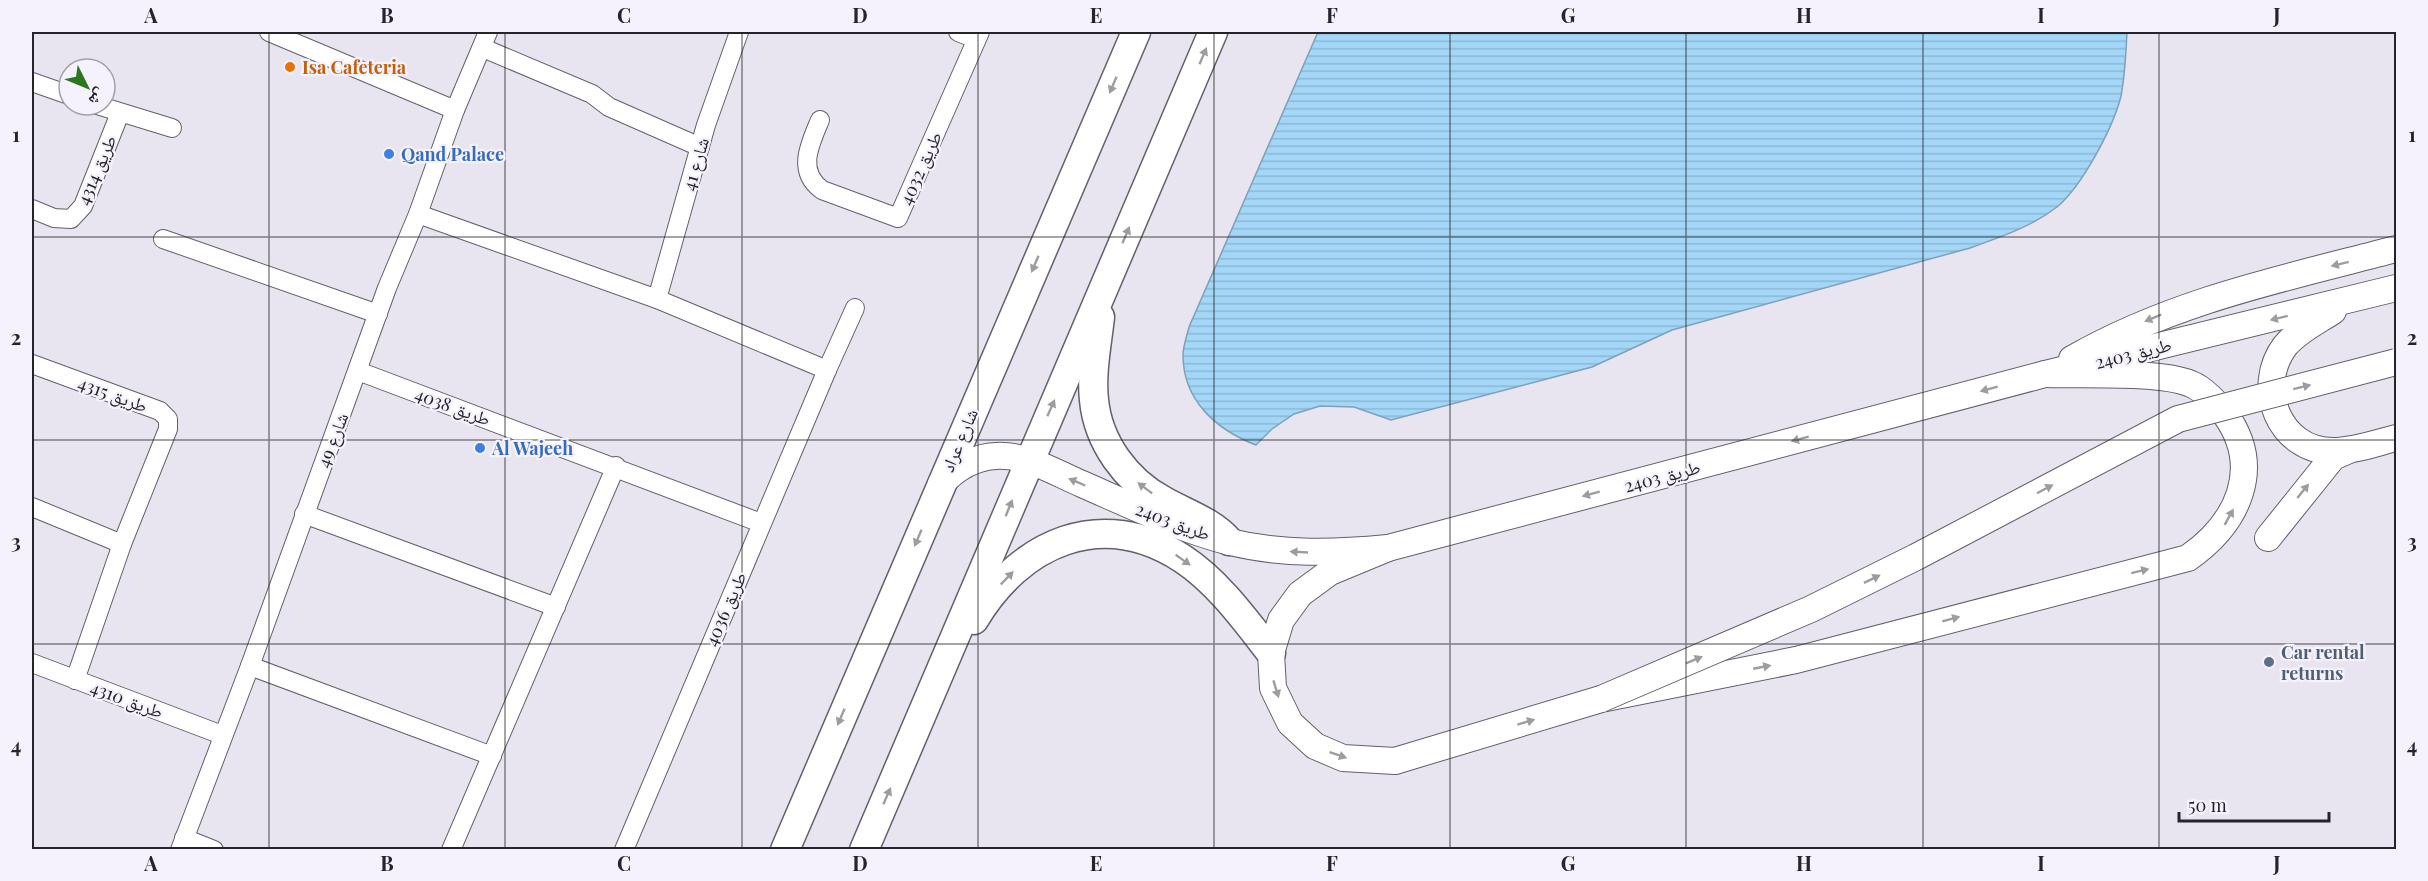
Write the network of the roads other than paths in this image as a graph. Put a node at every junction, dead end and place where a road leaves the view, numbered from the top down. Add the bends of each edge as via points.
1 (269, 32) edge
2 (739, 32) edge
3 (958, 32) edge
4 (1136, 32) edge
5 (1213, 32) edge
6 (978, 35) edge
7 (485, 40) edge
8 (32, 82) edge
9 (57, 91) edge
10 (455, 110) junction
11 (117, 112) edge
12 (120, 113) junction
13 (820, 120) dead end
14 (172, 128) dead end
15 (699, 147) junction
16 (32, 210) edge
17 (418, 214) junction
18 (163, 239) dead end
19 (2397, 249) edge
20 (2397, 288) edge
21 (1103, 289) junction
22 (657, 299) junction
23 (2349, 301) junction
24 (855, 308) dead end
25 (378, 314) junction
26 (2397, 362) edge
27 (32, 364) edge
28 (827, 370) junction
29 (358, 371) junction
30 (2045, 374) junction
31 (2396, 438) edge
32 (2349, 450) junction
33 (1028, 461) junction
34 (616, 466) junction
35 (941, 484) junction
36 (32, 507) edge
37 (304, 514) junction
38 (761, 523) junction
39 (2268, 538) dead end
40 (1229, 541) junction
41 (122, 544) junction
42 (1389, 549) junction
43 (556, 607) junction
44 (1271, 653) junction
45 (32, 663) edge
46 (250, 666) junction
47 (938, 678) junction
48 (75, 680) junction
49 (1601, 699) junction
50 (222, 735) junction
51 (492, 756) junction
52 (182, 844) edge
53 (214, 849) edge
54 (451, 849) edge
55 (624, 849) edge
56 (784, 849) edge
57 (864, 849) edge

1 - 10 street
2 - 15 street, شارع 41
3 - 6 street, طريق 4032
4 -> 35 main road, شارع عراد
21 -> 5 main road
6 - 13 street, طريق 4032 via 898,218 815,185 806,167
7 - 10 street, شارع 49
7 - 15 street via 592,94 609,107
8 - 9 street
10 - 17 street, شارع 49
11 - 12 street, طريق 4314
12 - 14 street, طريق 4314
12 - 16 street, طريق 4314 via 83,206 71,219
15 - 22 street, شارع 41
17 - 22 street
17 - 25 street, شارع 49
18 - 25 street
19 -> 30 main road via 2166,313
20 - 23 main road, طريق 2403
33 -> 21 main road
40 -> 21 main road via 1212,524 1162,501 1138,484 1115,459 1099,427 1094,398
22 - 28 street
23 -> 30 main road, طريق 2403
23 - 32 main road via 2286,346 2271,378 2271,396 2285,428 2314,448
24 - 28 street, طريق 4036
25 - 29 street, شارع 49
49 -> 26 main road, bridge via 1811,609 2178,419
27 - 41 street, طريق 4315 via 160,411 168,419 168,429
28 - 38 street, طريق 4036
29 - 34 street, طريق 4038
29 - 37 street, شارع 49
30 -> 42 main road, طريق 2403
49 -> 30 main road via 1796,660 2188,558 2227,523 2241,493 2244,460 2235,428 2215,402 2191,384 2157,378
31 - 32 main road
39 -> 32 main road via 2333,457
33 - 35 main road, طريق 2403 via 1004,456 980,458 965,464
40 -> 33 main road, طريق 2403 via 1171,523
47 -> 33 main road
34 - 38 street, طريق 4038
34 - 43 street
35 -> 56 main road, شارع عراد
36 - 41 street
37 - 43 street
37 - 46 street, شارع 49
38 - 55 street, طريق 4036
42 -> 40 main road, طريق 2403 via 1330,554 1274,551
41 - 48 street, طريق 4315
42 - 44 main road via 1330,572 1300,594 1281,620
43 - 51 street
47 -> 44 main road via 978,613 1028,557 1075,537 1104,534 1132,537 1185,560 1231,604
44 -> 49 main road via 1273,688 1290,723 1315,746 1342,758 1395,761
45 - 48 street, طريق 4310
46 - 50 street, شارع 49
46 - 51 street
57 -> 47 main road
48 - 50 street, طريق 4310
50 - 52 street, شارع 49
51 - 54 street
52 - 53 street

